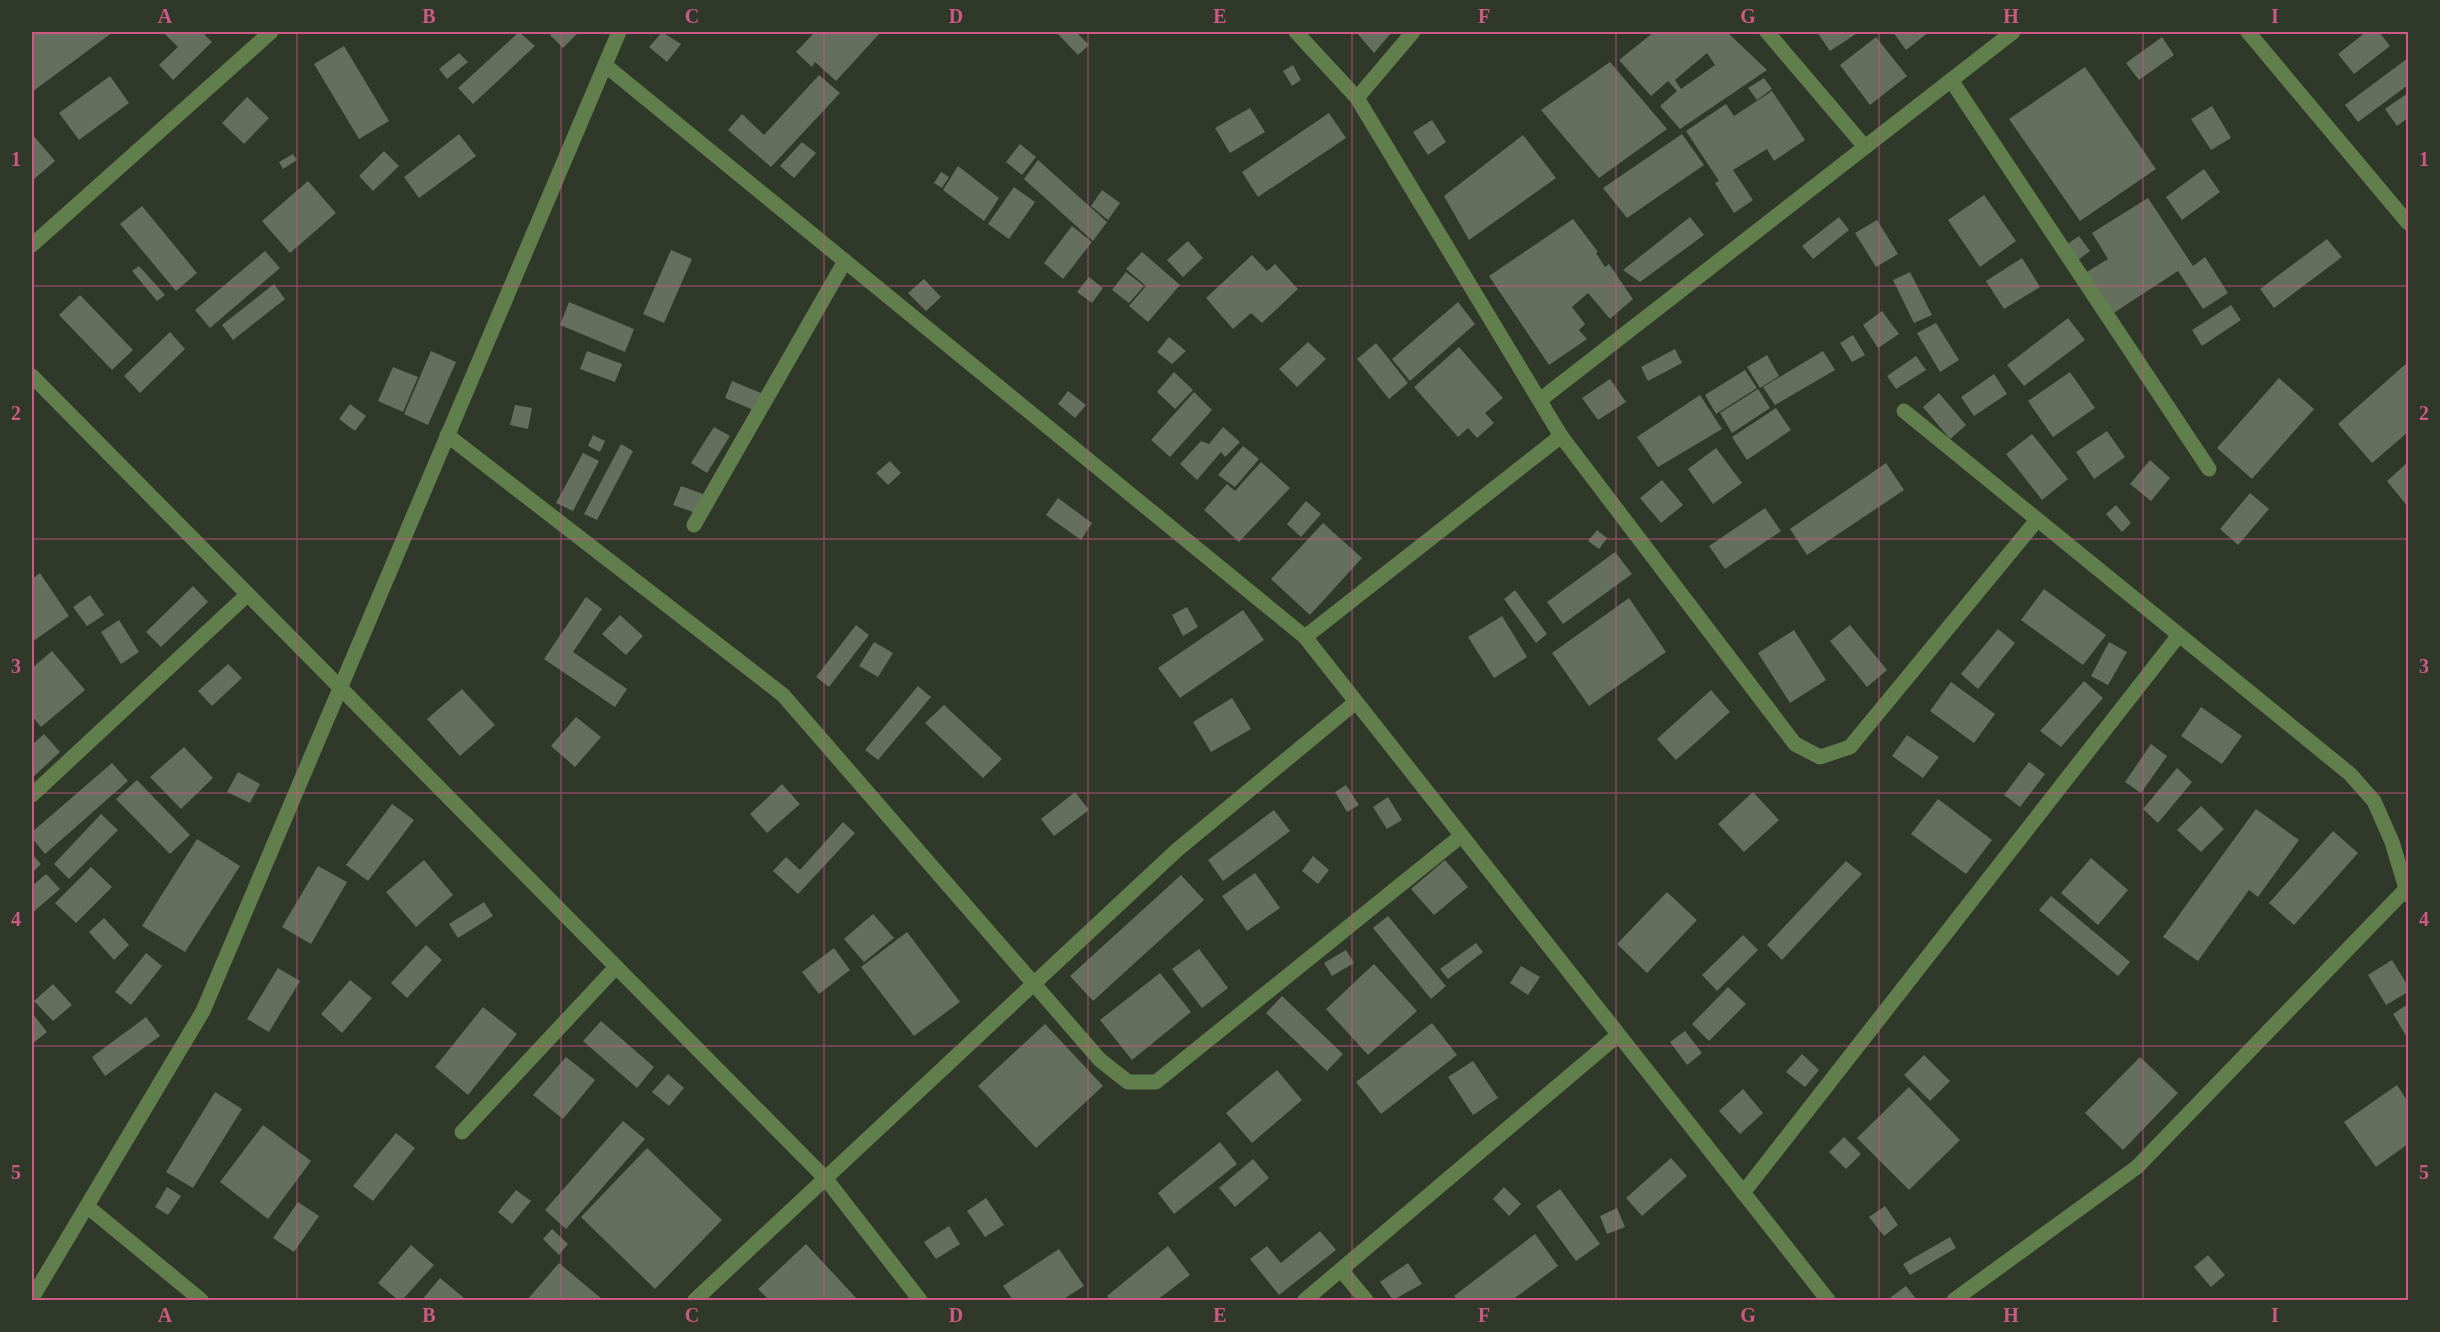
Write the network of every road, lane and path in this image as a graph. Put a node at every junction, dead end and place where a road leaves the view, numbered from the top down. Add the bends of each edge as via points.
1 (271, 32) edge
2 (619, 32) edge
3 (1296, 32) edge
4 (1413, 32) edge
5 (1767, 32) edge
6 (2013, 32) edge
7 (2248, 32) edge
8 (605, 65) junction
9 (1951, 80) junction
10 (1357, 98) junction
11 (1865, 147) junction
12 (2409, 223) edge
13 (32, 245) edge
14 (845, 261) junction
15 (32, 376) edge
16 (1540, 400) junction
17 (1904, 411) dead end
18 (447, 435) junction
19 (1561, 436) junction
20 (2209, 469) dead end
21 (2037, 520) junction
22 (694, 525) dead end
23 (248, 594) junction
24 (2179, 635) junction
25 (1305, 637) junction
26 (339, 687) junction
27 (1356, 702) junction
28 (32, 795) edge
29 (1461, 836) junction
30 (2407, 893) edge
31 (616, 967) junction
32 (1035, 984) junction
33 (1618, 1035) junction
34 (462, 1132) dead end
35 (826, 1179) junction
36 (1743, 1193) junction
37 (88, 1207) junction
38 (1341, 1270) junction
39 (32, 1298) edge
40 (201, 1300) edge
41 (695, 1300) edge
42 (920, 1300) edge
43 (1305, 1300) edge
44 (1366, 1300) edge
45 (1828, 1300) edge
46 (1954, 1300) edge

1 - 13 street
2 - 8 street
3 - 10 street
4 - 10 street
5 - 11 street
6 - 9 street
7 - 12 street
8 - 14 street
8 - 18 street
9 - 11 street
9 - 20 street
10 - 16 street
11 - 16 street
14 - 22 street
14 - 25 street
15 - 23 street
16 - 19 street
17 - 21 street
18 - 26 street
18 - 32 street via 783,695
19 - 21 street via 1795,744 1820,757 1850,747
19 - 25 street
21 - 24 street
23 - 26 street
23 - 28 street
24 - 30 street via 2350,774 2373,801 2392,842
24 - 36 street
25 - 27 street
26 - 31 street
26 - 37 street via 203,1011
27 - 29 street
27 - 32 street via 1177,850
29 - 32 street via 1156,1082 1128,1082 1100,1060
29 - 33 street
30 - 46 street via 2137,1167
31 - 34 street
31 - 35 street
32 - 35 street
33 - 36 street
33 - 38 street
35 - 41 street
35 - 42 street
36 - 45 street
37 - 39 street
37 - 40 street
38 - 43 street
38 - 44 street

